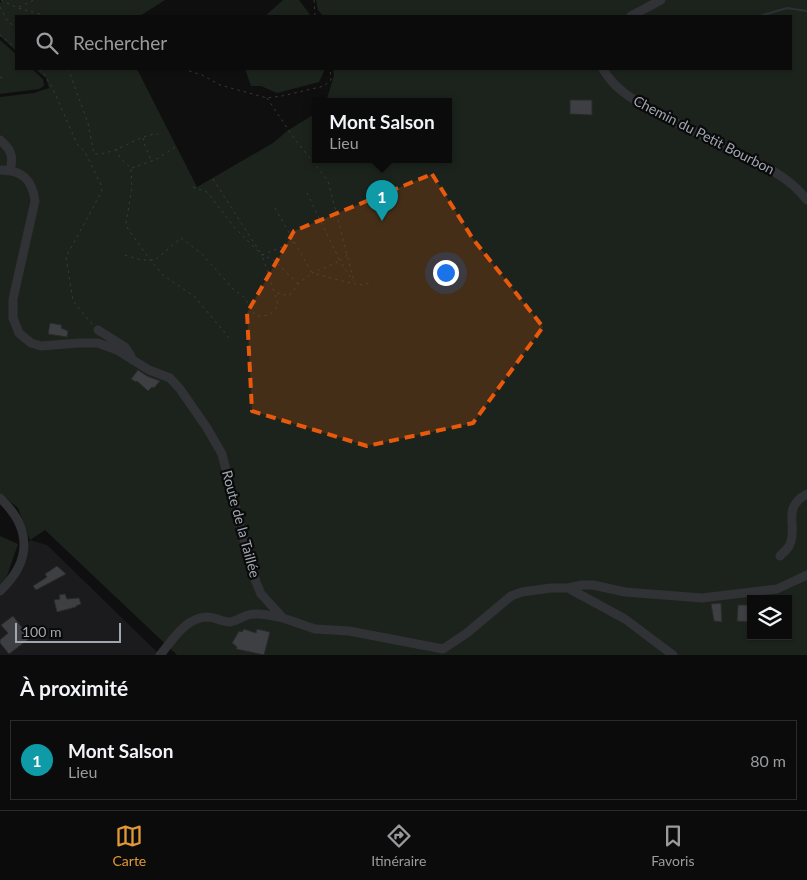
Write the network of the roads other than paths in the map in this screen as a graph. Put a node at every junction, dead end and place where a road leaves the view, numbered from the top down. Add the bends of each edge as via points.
1 (661, 0) edge
2 (632, 15) edge
3 (604, 70) edge
4 (0, 140) edge
5 (0, 170) edge
6 (10, 170) junction
7 (807, 200) edge
8 (98, 330) road end
9 (132, 358) junction
10 (807, 494) edge
11 (0, 498) edge
12 (780, 556) dead end
13 (807, 574) edge
14 (3, 588) edge
15 (568, 588) junction
16 (0, 599) edge
17 (283, 618) junction
18 (160, 655) edge
19 (672, 655) edge

1 - 2 street
3 - 7 street, Chemin du Petit Bourbon via 610,81 636,102 768,168 792,184
4 - 6 street via 8,146 13,159
5 - 6 street
6 - 9 street, Route de la Taillée via 28,180 34,190 35,201 13,299 13,318 19,332 31,343 41,346 98,343
8 - 9 street via 124,347
9 - 17 street, Route de la Taillée via 149,370 170,378 207,428 222,454 256,582 261,594
10 - 12 street via 793,507 791,543
11 - 14 street via 11,508 23,533 24,543 24,555 17,571
13 - 15 street via 776,589 702,598 625,592 593,585
14 - 16 street
15 - 17 street, Route de la Taillée via 550,588 511,596 443,649 349,631 315,629
15 - 19 street via 625,619
17 - 18 street via 259,613 232,622 212,617 199,618 191,622

